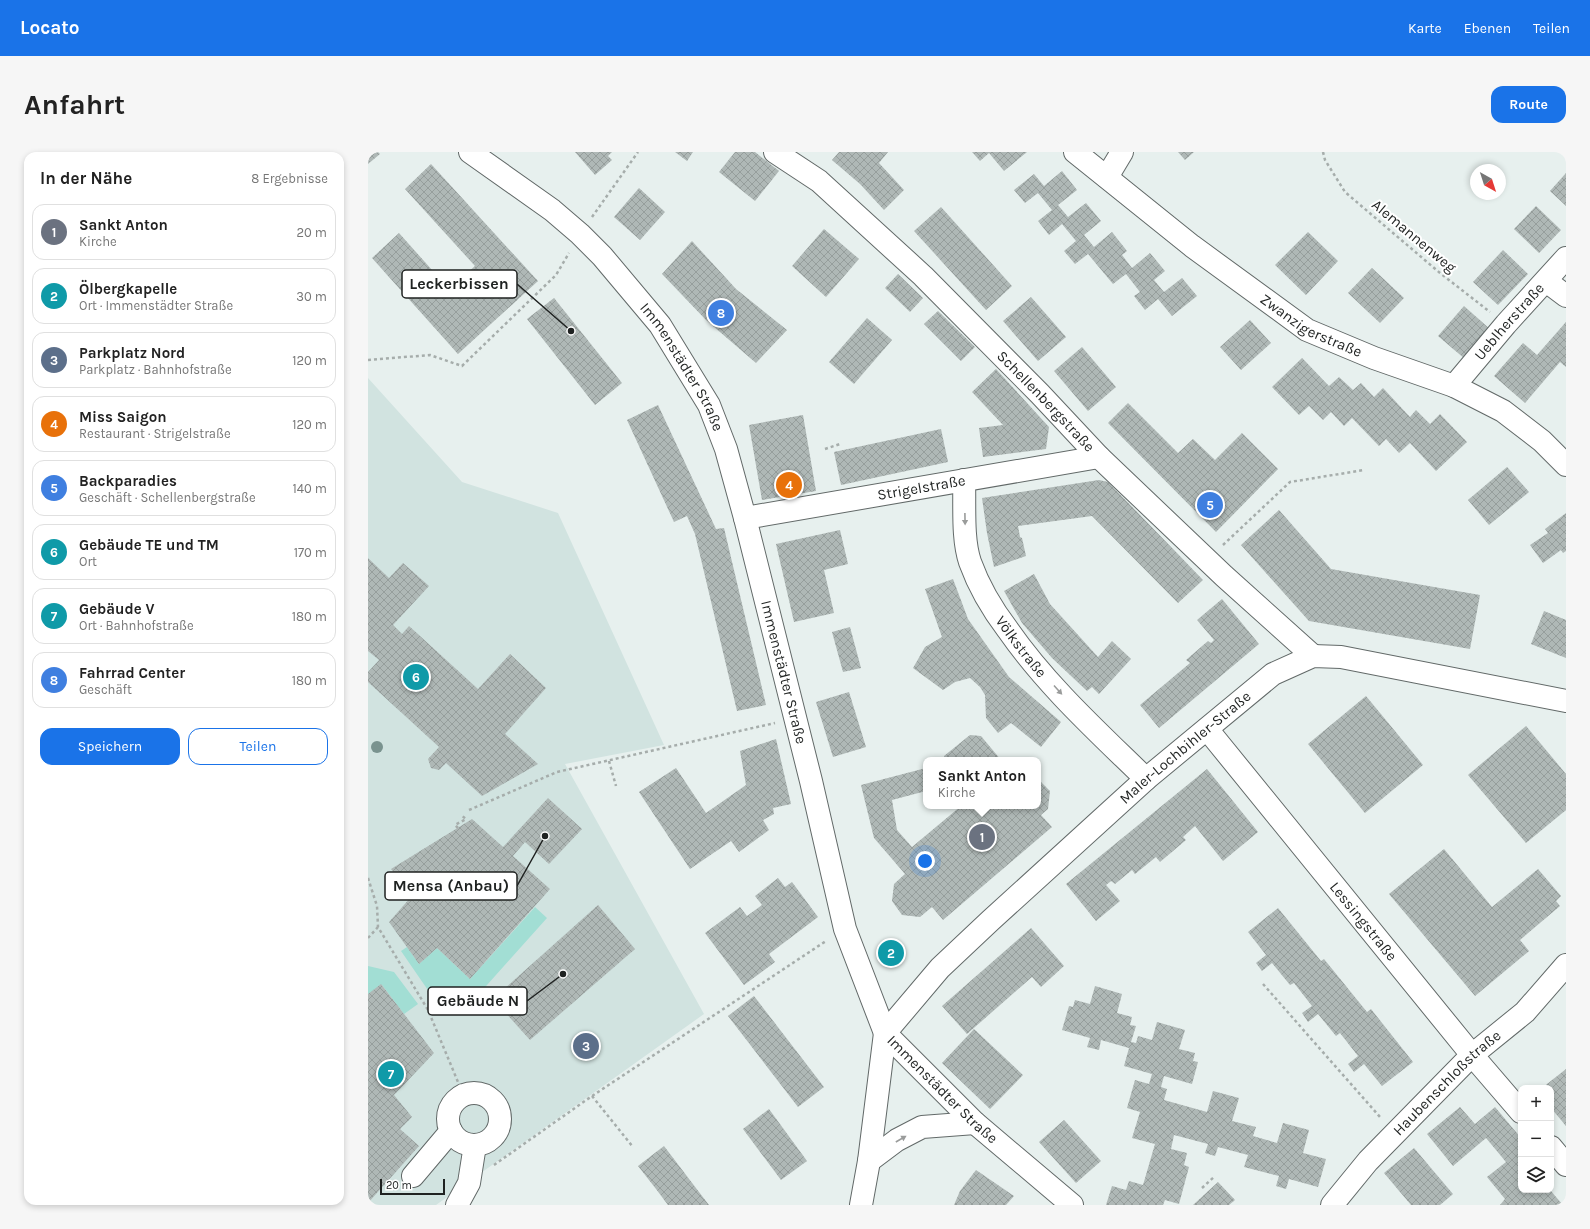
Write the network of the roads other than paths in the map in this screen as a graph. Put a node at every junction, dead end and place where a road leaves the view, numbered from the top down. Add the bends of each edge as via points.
1 (470, 152) edge
2 (775, 152) edge
3 (1075, 152) edge
4 (1122, 152) edge
5 (1107, 177) junction
6 (1566, 258) edge
7 (1546, 280) junction
8 (1566, 296) edge
9 (1454, 386) junction
10 (1099, 457) junction
11 (1566, 465) edge
12 (964, 480) junction
13 (745, 518) junction
14 (1313, 656) junction
15 (1566, 701) edge
16 (1207, 729) junction
17 (1146, 779) junction
18 (1566, 965) edge
19 (885, 1034) junction
20 (1472, 1055) junction
21 (1518, 1109) edge
22 (975, 1123) junction
23 (451, 1131) junction
24 (475, 1145) junction
25 (1554, 1151) edge
26 (869, 1161) junction
27 (1566, 1165) edge
28 (413, 1176) dead end
29 (1065, 1202) edge
30 (457, 1205) edge
31 (862, 1205) edge
32 (1332, 1205) edge

1 - 13 street, Immenstädter Straße via 552,210 580,234 660,325 709,405 726,449
2 - 10 street, Schellenbergstraße via 819,181 923,276
3 - 5 street, Zwanzigerstraße
4 - 5 street
5 - 9 street, Zwanzigerstraße via 1192,246 1307,330 1374,358
6 - 7 street, Ueblherstraße
7 - 8 street
7 - 9 street, Ueblherstraße
9 - 11 street, Zwanzigerstraße via 1503,411 1542,441
10 - 12 street, Strigelstraße
10 - 14 street, Schellenbergstraße
12 - 13 street, Strigelstraße
12 -> 17 street, Völkstraße via 970,561 988,602 1025,655 1081,716
13 - 19 street, Immenstädter Straße via 845,928
14 - 15 street, Maler-Lochbihler-Straße via 1341,657
14 - 16 street, Maler-Lochbihler-Straße via 1273,674
16 - 17 street, Maler-Lochbihler-Straße
16 - 20 street, Lessingstraße
17 - 19 street, Maler-Lochbihler-Straße via 940,968
18 - 20 street, Haubenschloßstraße via 1525,1012
19 - 22 street, Immenstädter Straße
19 - 26 street
20 - 21 street, Lessingstraße
20 - 32 street, Haubenschloßstraße via 1368,1161
26 -> 22 street via 898,1140 922,1127
22 - 29 street, Immenstädter Straße
23 - 24 street via 460,1141
23 - 24 street via 448,1120 452,1105 465,1094 478,1093 487,1096 498,1109 500,1124 493,1137
23 - 28 street
24 - 30 street via 469,1183
25 - 27 street
26 - 31 street

